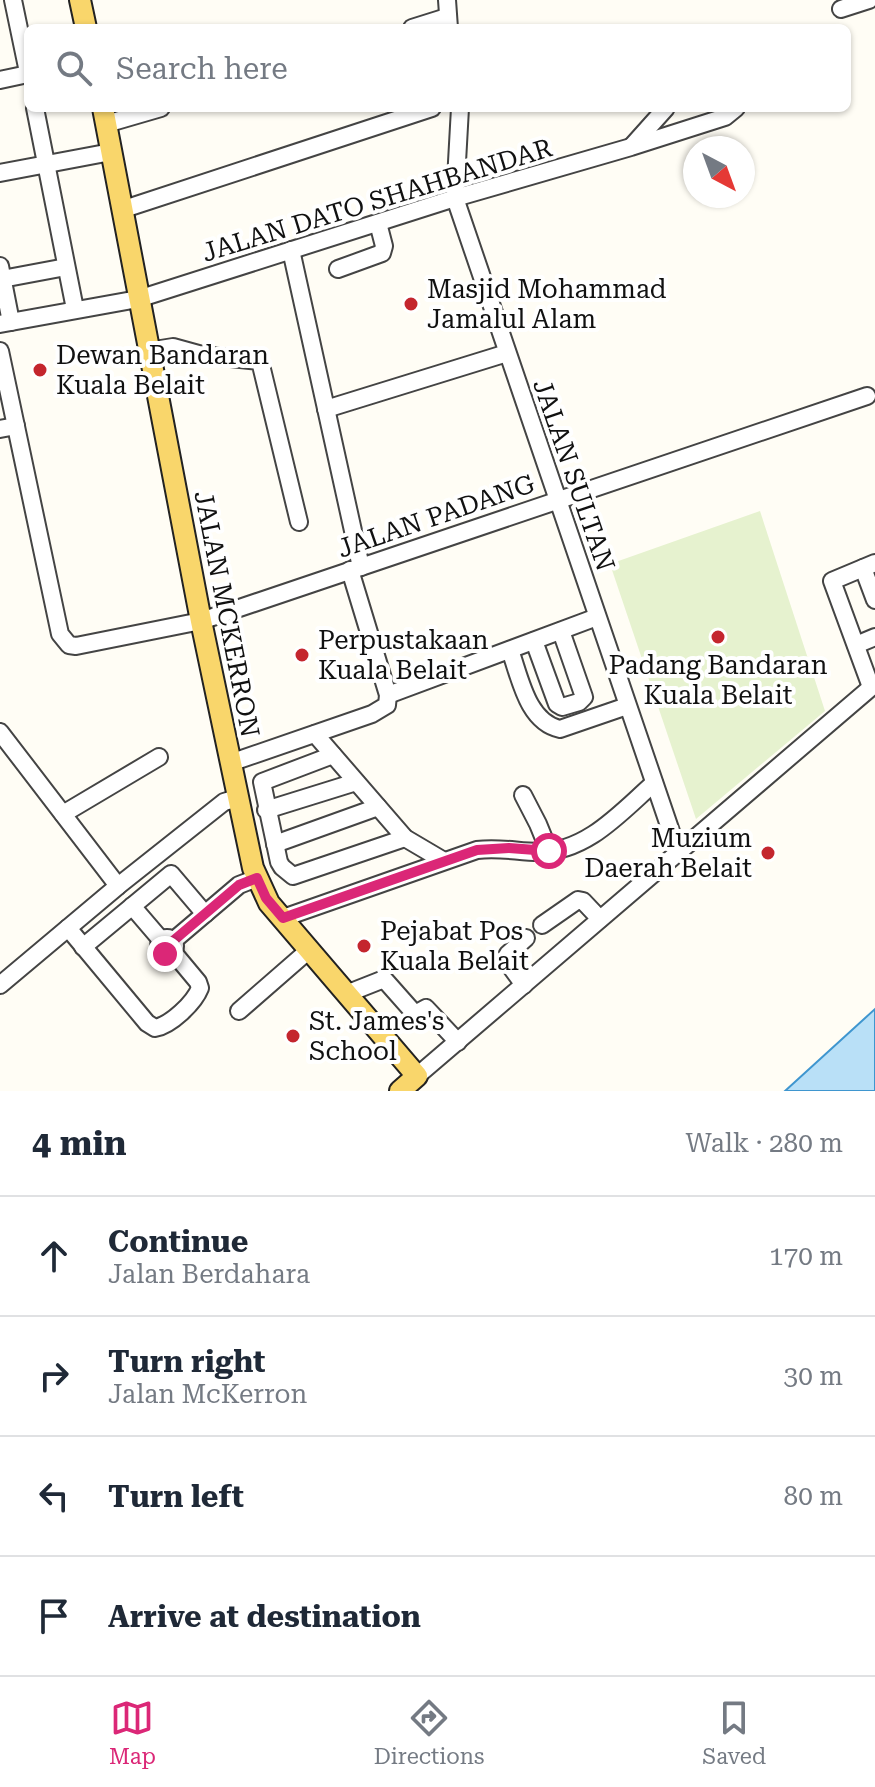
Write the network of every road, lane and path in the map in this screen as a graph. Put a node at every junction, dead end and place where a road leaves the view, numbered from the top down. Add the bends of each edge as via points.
1 (13, 0) edge
2 (80, 0) edge
3 (869, 0) edge
4 (841, 9) dead end
5 (447, 15) edge
6 (85, 24) edge
7 (423, 24) edge
8 (24, 54) edge
9 (24, 74) edge
10 (0, 80) edge
11 (36, 112) edge
12 (132, 112) edge
13 (420, 112) edge
14 (460, 112) edge
15 (663, 112) edge
16 (666, 112) edge
17 (731, 112) edge
18 (104, 116) edge
19 (679, 132) junction
20 (631, 147) junction
21 (111, 152) junction
22 (45, 164) junction
23 (0, 173) edge
24 (455, 198) junction
25 (121, 210) junction
26 (378, 223) junction
27 (291, 250) junction
28 (66, 267) junction
29 (338, 269) dead end
30 (1, 272) edge
31 (138, 299) junction
32 (75, 309) junction
33 (5, 323) edge
34 (0, 351) edge
35 (148, 351) junction
36 (507, 353) junction
37 (867, 396) dead end
38 (326, 409) junction
39 (8, 428) edge
40 (557, 501) junction
41 (299, 522) dead end
42 (869, 566) edge
43 (356, 569) junction
44 (875, 600) edge
45 (597, 617) junction
46 (201, 621) junction
47 (561, 631) junction
48 (875, 637) edge
49 (534, 641) junction
50 (856, 645) junction
51 (510, 650) junction
52 (873, 686) edge
53 (388, 695) junction
54 (627, 706) junction
55 (0, 732) edge
56 (315, 734) junction
57 (333, 755) junction
58 (159, 757) dead end
59 (230, 763) junction
60 (356, 782) junction
61 (654, 783) junction
62 (523, 795) dead end
63 (237, 798) junction
64 (378, 807) junction
65 (266, 810) junction
66 (63, 814) junction
67 (405, 838) junction
68 (275, 844) junction
69 (549, 851) junction
70 (678, 852) junction
71 (444, 861) junction
72 (257, 878) junction
73 (118, 886) junction
74 (132, 906) junction
75 (205, 914) junction
76 (283, 918) junction
77 (600, 919) junction
78 (542, 925) dead end
79 (68, 928) junction
80 (526, 938) dead end
81 (169, 945) junction
82 (83, 947) junction
83 (309, 950) junction
84 (0, 985) edge
85 (524, 985) junction
86 (346, 994) junction
87 (239, 1011) dead end
88 (464, 1036) junction
89 (417, 1076) junction
90 (400, 1091) edge

1 - 8 street
2 - 6 main road
3 - 4 street
5 - 7 street
9 - 10 street
11 - 22 street
12 - 18 street
13 - 25 street
14 - 24 street, JALAN SULTAN
15 - 20 street
16 - 19 street via 665,123
17 - 19 street, JALAN DATO SHAHBANDAR
18 - 21 main road, JALAN MCKERRON
19 - 20 street, JALAN DATO SHAHBANDAR
20 - 24 street, JALAN DATO SHAHBANDAR
21 - 22 street
21 - 25 main road, JALAN MCKERRON
22 - 23 street
22 - 28 street
24 - 26 street, JALAN DATO SHAHBANDAR
24 - 36 street, JALAN SULTAN
25 - 31 main road, JALAN MCKERRON
26 - 27 street, JALAN DATO SHAHBANDAR
26 - 29 street via 382,253
27 - 31 street, JALAN DATO SHAHBANDAR
27 - 38 street
28 - 30 street
28 - 32 street
30 - 33 street
31 - 32 street, JALAN DATO SHAHBANDAR
31 - 35 main road, JALAN MCKERRON
32 - 33 street, JALAN DATO SHAHBANDAR
34 - 39 street
35 - 41 street via 173,347 260,361
35 - 46 main road, JALAN MCKERRON
36 - 38 street
36 - 40 street, JALAN SULTAN
37 - 40 street, JALAN PADANG
38 - 43 street
39 - 46 street, JALAN PADANG via 63,640 76,646
40 - 43 street, JALAN PADANG
40 - 45 street, JALAN SULTAN
42 - 44 street
42 - 50 street via 832,581
43 - 46 street, JALAN PADANG
43 - 53 street
45 - 47 street
45 - 54 street, JALAN SULTAN
46 - 59 main road, JALAN MCKERRON
47 - 49 street
47 - 49 street via 584,697 579,702 557,704
48 - 50 street
49 - 51 street
50 - 52 street
51 - 53 street
51 - 54 street via 532,709 554,728
52 - 70 street
53 - 56 street via 382,709
54 - 61 street, JALAN SULTAN
55 - 66 street
56 - 57 street
56 - 59 street
57 - 60 street
57 - 65 street via 262,782
58 - 66 street
59 - 63 main road, JALAN MCKERRON
60 - 64 street
60 - 65 street
61 - 69 street via 595,833
61 - 70 street, JALAN SULTAN
62 - 69 street
63 - 72 main road, JALAN MCKERRON
63 - 73 street via 224,802
64 - 67 street
64 - 68 street
65 - 68 street
66 - 73 street
67 - 68 street via 293,876 282,867
67 - 71 street
69 - 71 street via 491,848
70 - 77 street
71 - 76 street
72 - 75 street via 239,885
72 - 76 main road, JALAN MCKERRON
73 - 79 street
74 - 75 street via 171,874
74 - 81 street
74 - 82 street
75 - 81 street
76 - 83 main road, JALAN MCKERRON
77 - 78 street via 578,900
77 - 85 street
79 - 82 street
79 - 84 street
80 - 85 street via 505,959
81 - 82 street via 200,988 164,1026 155,1028
83 - 86 main road, JALAN MCKERRON
83 - 87 street
85 - 88 street
86 - 88 street via 384,979 415,1014 426,1008
86 - 89 main road, JALAN MCKERRON
88 - 89 street
89 - 90 main road

